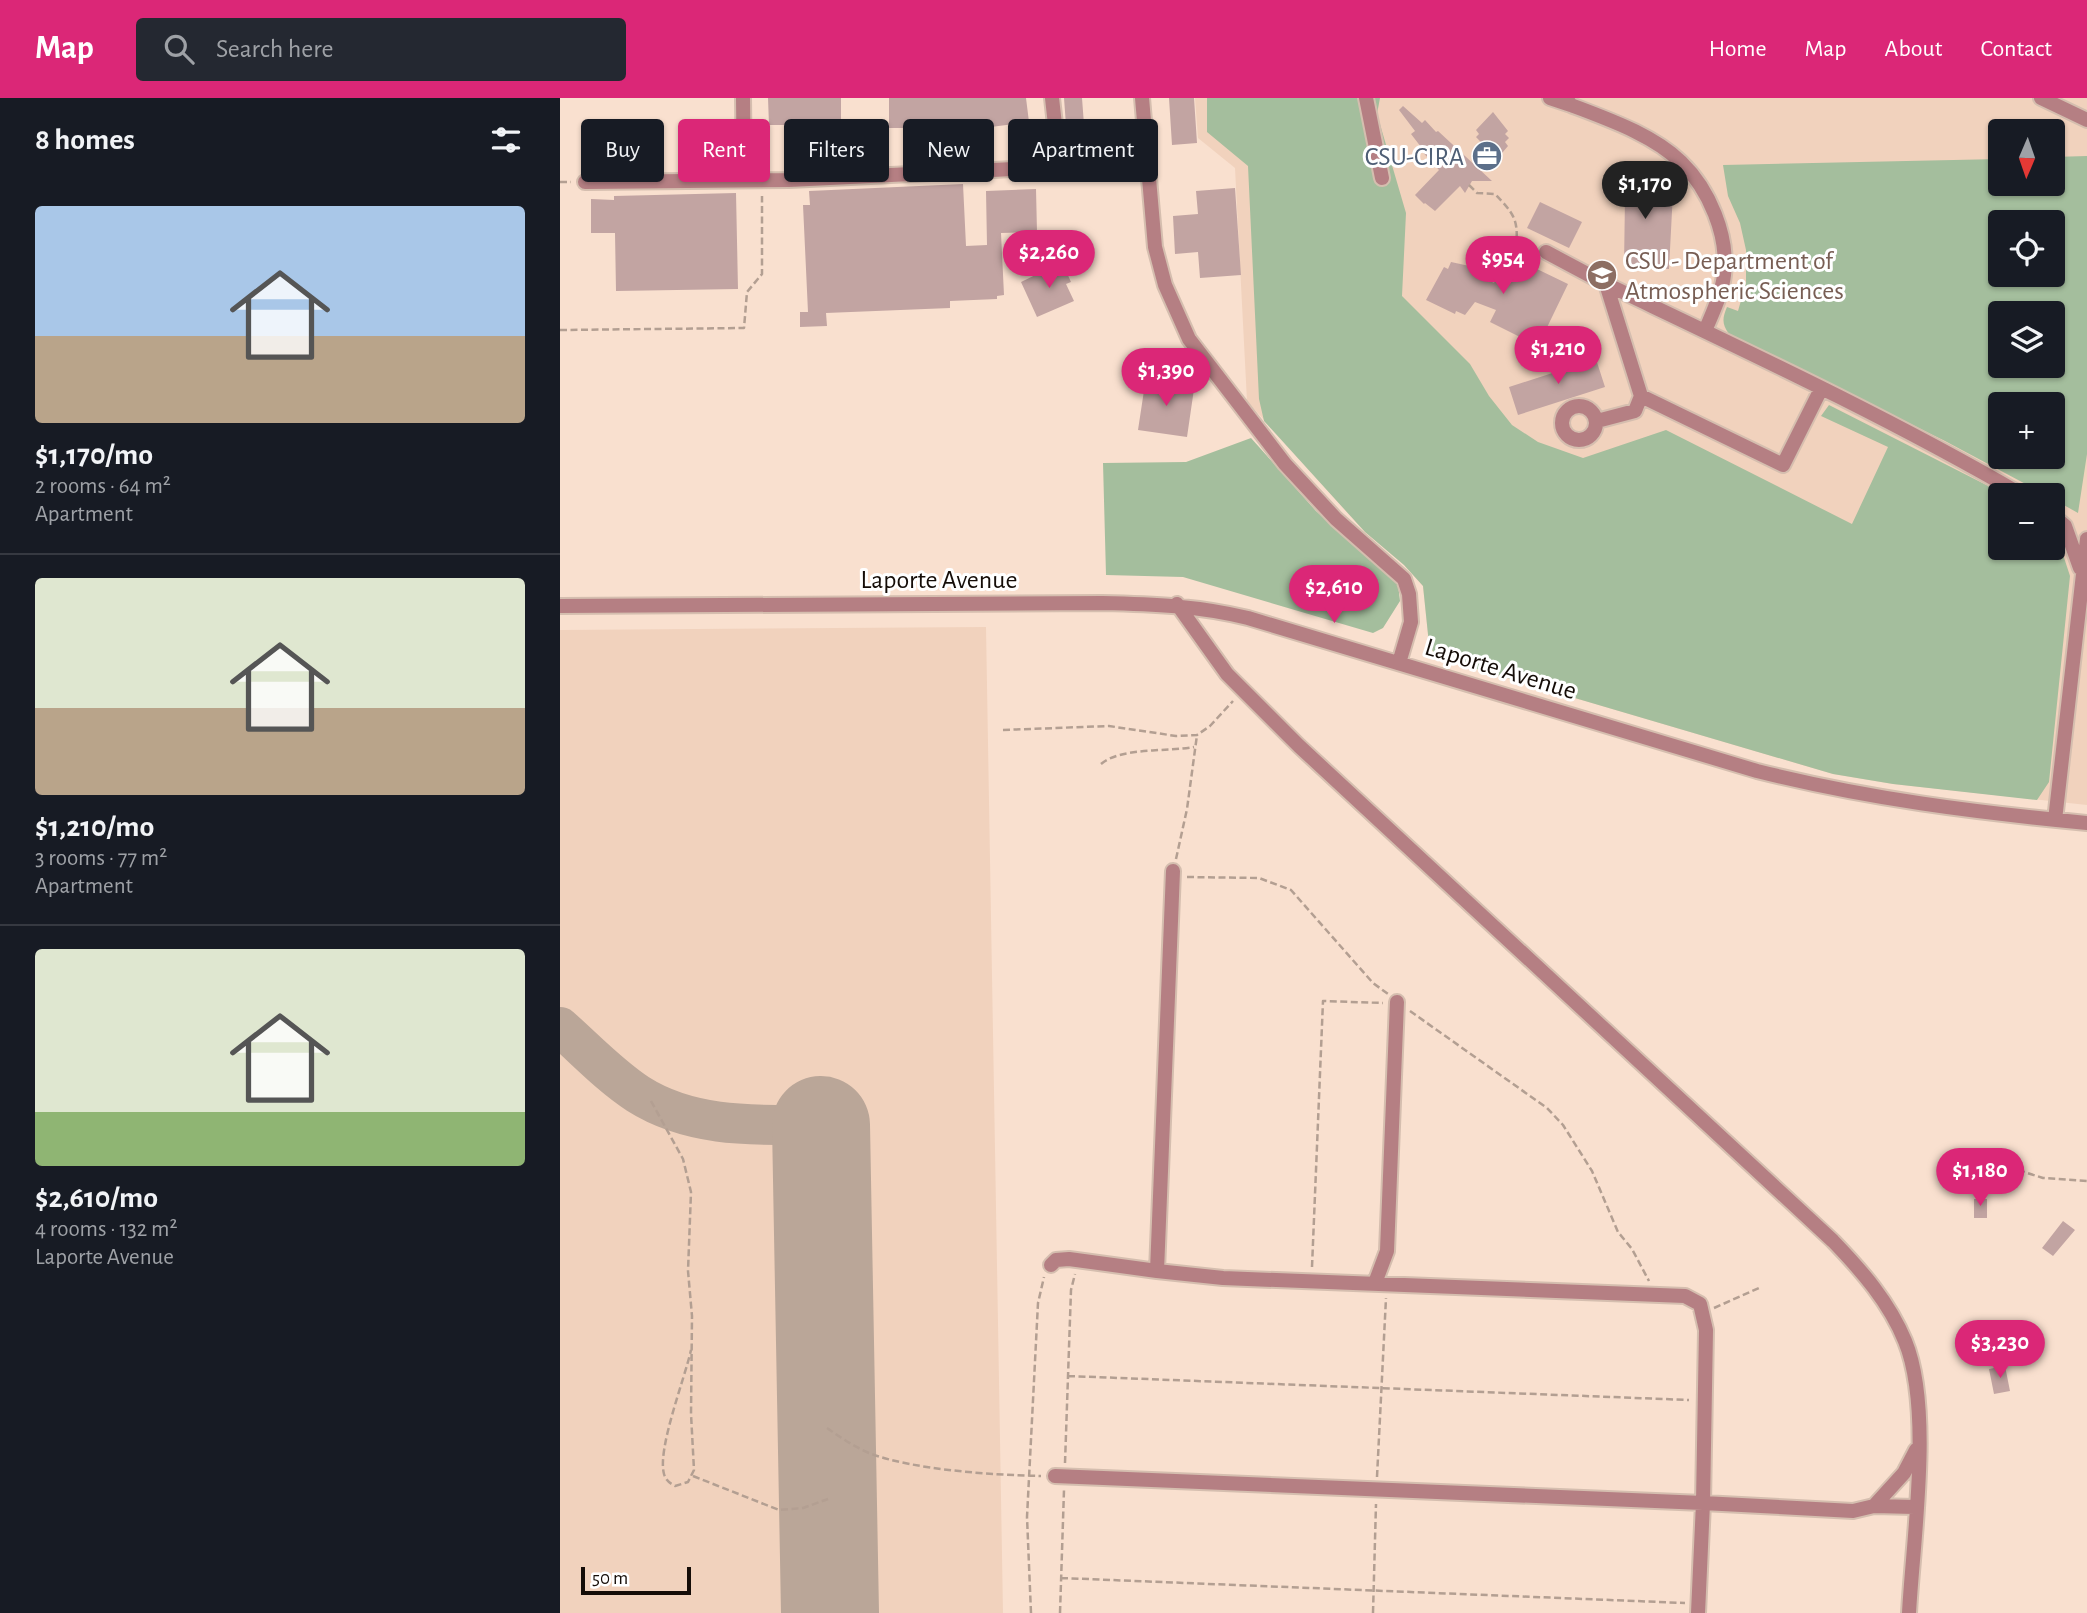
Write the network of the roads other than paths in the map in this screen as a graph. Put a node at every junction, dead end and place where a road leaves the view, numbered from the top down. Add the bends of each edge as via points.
1 (743, 98) edge
2 (1052, 98) edge
3 (1142, 98) edge
4 (1366, 98) edge
5 (1550, 98) edge
6 (2041, 98) edge
7 (1568, 101) edge
8 (743, 119) edge
9 (1054, 119) edge
10 (1144, 119) edge
11 (2087, 120) edge
12 (1008, 171) edge
13 (1381, 178) dead end
14 (770, 180) edge
15 (1149, 182) edge
16 (1546, 252) road end
17 (1606, 284) junction
18 (1704, 331) junction
19 (1821, 389) junction
20 (1641, 396) junction
21 (1597, 421) dead end
22 (1999, 483) edge
23 (2065, 525) edge
24 (2087, 539) edge
25 (2082, 579) junction
26 (1177, 604) junction
27 (560, 606) edge
28 (1399, 663) junction
29 (2055, 820) junction
30 (2087, 823) edge
31 (1173, 873) road end
32 (1397, 1002) road end
33 (1051, 1265) road end
34 (1157, 1271) junction
35 (1382, 1283) junction
36 (1918, 1445) junction
37 (1060, 1476) road end
38 (1703, 1503) junction
39 (1874, 1506) junction
40 (1915, 1507) junction
41 (1698, 1609) edge
42 (1909, 1613) edge

1 - 8 street
2 - 9 street
3 - 10 street
4 - 13 street
5 - 7 street
6 - 11 street
7 - 18 street via 1650,141 1681,162 1714,212 1724,242 1724,276
12 - 14 street
15 - 28 street via 1165,285 1189,338 1284,464 1336,519 1404,579 1411,622
16 - 17 street
17 - 18 street
17 - 20 street
18 - 19 street
19 - 20 street via 1783,465
19 - 22 street
20 - 21 street via 1635,411
23 - 25 street
24 - 25 street
25 - 29 street
26 - 27 street, Laporte Avenue
26 - 28 street, Laporte Avenue via 1248,618
26 - 36 street via 1242,690 1299,746 1865,1274 1905,1342 1916,1387
28 - 29 street, Laporte Avenue via 1757,771 1835,790
29 - 30 street, Laporte Avenue
31 - 34 street
32 - 35 street
33 - 34 street via 1056,1260 1080,1261
34 - 35 street
35 - 38 street via 1656,1293 1694,1299 1704,1312
36 - 39 street via 1904,1473
36 - 40 street
37 - 38 street
38 - 39 street via 1853,1511
38 - 41 street
39 - 40 street
40 - 42 street

